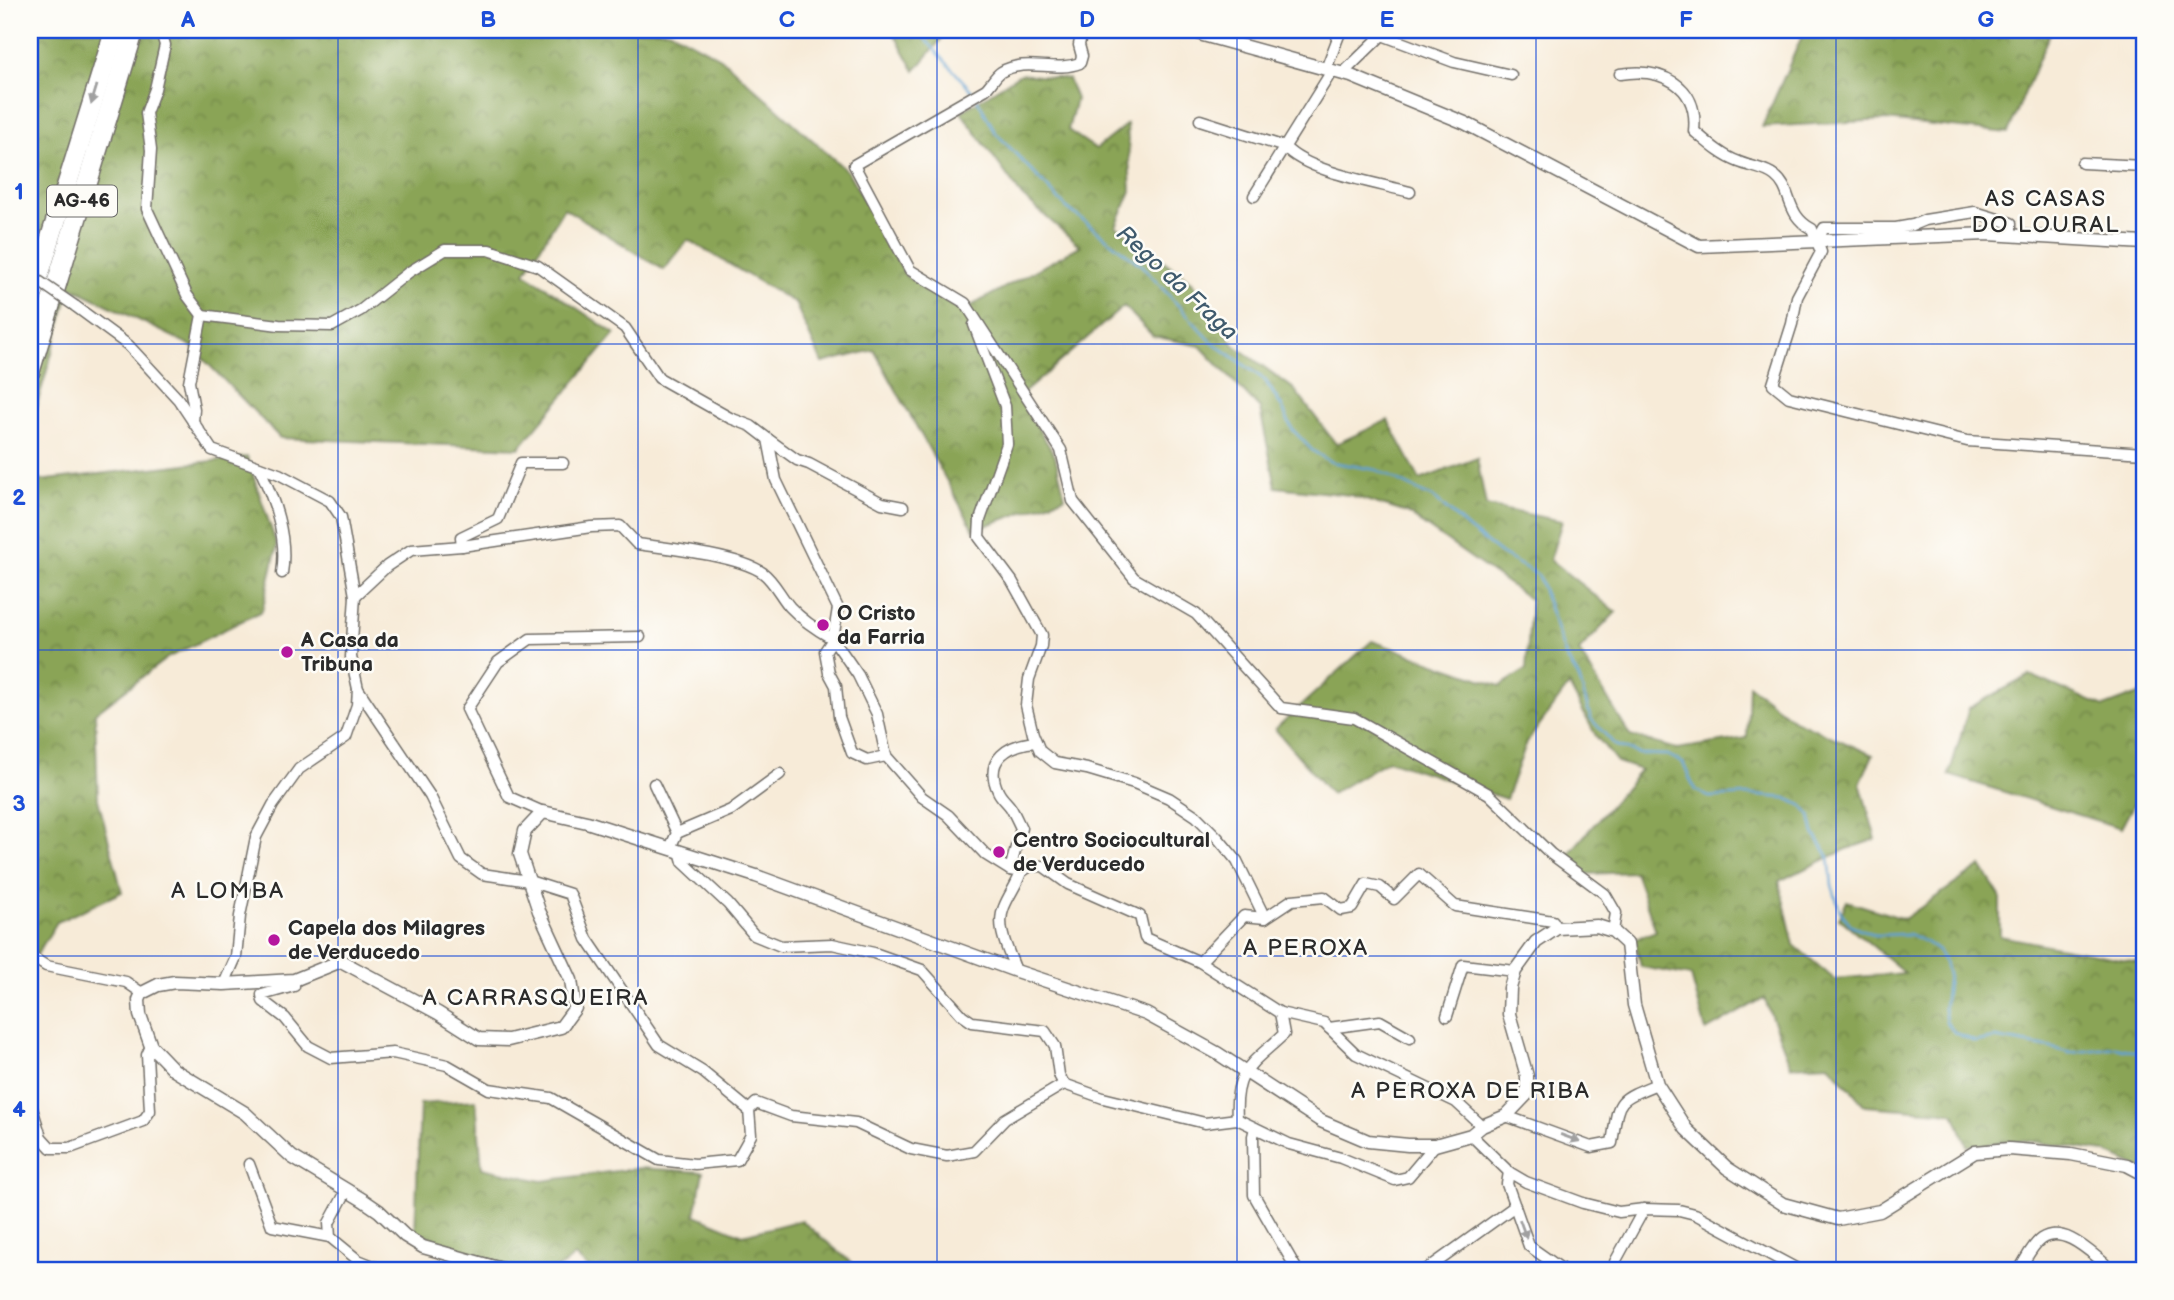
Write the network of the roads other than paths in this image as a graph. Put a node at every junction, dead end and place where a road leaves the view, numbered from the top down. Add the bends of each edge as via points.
1 (115, 30) edge
2 (134, 30) edge
3 (157, 30) edge
4 (1082, 30) edge
5 (1193, 30) edge
6 (1341, 30) edge
7 (1379, 32) edge
8 (1333, 71) junction
9 (1620, 74) dead end
10 (1511, 75) dead end
11 (1200, 120) dead end
12 (1285, 146) junction
13 (2082, 163) dead end
14 (2144, 166) edge
15 (1410, 192) dead end
16 (1254, 196) dead end
17 (2011, 235) junction
18 (1817, 241) junction
19 (2144, 243) edge
20 (30, 275) edge
21 (965, 303) junction
22 (30, 304) edge
23 (202, 315) junction
24 (30, 371) edge
25 (193, 422) junction
26 (768, 439) junction
27 (2144, 453) edge
28 (563, 463) dead end
29 (259, 467) junction
30 (903, 507) dead end
31 (462, 546) junction
32 (282, 573) dead end
33 (355, 596) junction
34 (640, 636) dead end
35 (833, 639) junction
36 (358, 689) junction
37 (1037, 742) junction
38 (887, 756) junction
39 (780, 774) dead end
40 (654, 784) dead end
41 (543, 812) junction
42 (677, 832) junction
43 (675, 850) junction
44 (1016, 871) junction
45 (529, 881) junction
46 (1265, 918) junction
47 (1557, 928) junction
48 (1614, 931) junction
49 (30, 956) edge
50 (1200, 962) junction
51 (1017, 971) junction
52 (1515, 971) junction
53 (294, 980) junction
54 (224, 984) junction
55 (142, 993) junction
56 (1280, 1013) junction
57 (1447, 1016) dead end
58 (1329, 1028) junction
59 (1410, 1038) dead end
60 (151, 1046) junction
61 (1244, 1071) junction
62 (1064, 1084) junction
63 (1657, 1084) junction
64 (30, 1102) edge
65 (749, 1110) junction
66 (1506, 1116) junction
67 (1237, 1118) junction
68 (1482, 1126) junction
69 (1255, 1128) junction
70 (1471, 1135) junction
71 (1435, 1145) junction
72 (249, 1164) dead end
73 (1509, 1172) junction
74 (2144, 1174) edge
75 (347, 1190) junction
76 (1515, 1206) junction
77 (1644, 1209) junction
78 (330, 1237) junction
79 (1615, 1262) dead end
80 (2104, 1262) dead end
81 (360, 1265) edge
82 (383, 1270) edge
83 (505, 1270) edge
84 (1297, 1270) edge
85 (1426, 1270) edge
86 (1563, 1270) edge
87 (1799, 1270) edge
88 (2019, 1270) edge

1 -> 22 highway, AG-46
2 - 24 highway, AG-46
3 - 23 street via 164,45 146,113 151,150 147,209 187,295
4 - 21 street via 1080,63 1069,68 1027,64 1000,72 986,89 853,165 911,270
5 - 8 street
6 - 8 street
7 - 8 street
7 - 10 street via 1454,62
8 - 12 street
8 - 18 street via 1465,123 1699,246
9 - 18 street via 1655,73 1678,86 1692,103 1694,131 1728,157 1777,177 1793,212 1812,229
11 - 12 street
12 - 15 street via 1294,157 1315,166
12 - 16 street
13 - 14 street
17 - 18 street
17 - 18 street via 2011,222 1975,212 1896,228 1824,228
17 - 19 street
18 - 27 street via 1821,252 1797,297 1773,384 1789,397 1967,441
20 - 25 street, bridge via 128,345
21 - 37 street via 1005,406 1007,444 980,520 979,537 1012,581 1042,635 1026,705
21 - 48 street via 1061,450 1073,501 1134,578 1196,614 1281,708 1354,718 1489,794 1551,854 1605,894 1616,914
23 - 25 street via 189,382
23 - 26 street via 332,326 445,250 489,250 550,274 625,328 659,378
25 - 29 street via 212,450
26 - 30 street via 797,460 882,503
26 - 35 street via 776,480 838,608
28 - 31 street via 521,463 498,519 461,537
29 - 32 street via 272,494 285,554
29 - 33 street via 330,501 341,517
31 - 33 street via 411,550
31 - 35 street via 620,526 638,544 734,561 764,573 790,607
33 - 36 street via 351,657
34 - 41 street via 530,639 498,662 467,709 509,797
35 - 38 street via 877,714
35 - 38 street via 825,652 852,753 867,760
36 - 45 street via 430,796 461,859 482,874
36 - 54 street via 346,737 299,769 256,837 236,957
37 - 44 street via 1006,750 995,763 993,778 999,794 1021,828
37 - 46 street via 1040,751 1055,763 1134,783 1196,816 1237,861
38 - 44 street via 922,797 947,814 986,855
39 - 42 street via 730,810
40 - 42 street
41 - 43 street via 587,821
41 - 45 street via 525,831 520,854
42 - 43 street
43 - 51 street
43 - 62 street via 754,935 781,946 832,944 874,953 922,970 972,1022 1045,1031 1055,1046
44 - 50 street via 1043,866 1068,884 1140,916 1145,939
44 - 51 street via 1017,886 1004,907 1000,925
45 - 53 street via 571,980 575,1008 561,1027 508,1040 479,1039 341,961
45 - 65 street via 570,894 587,939 659,1045 703,1072
46 - 47 street via 1292,900 1324,897 1341,911 1352,908 1366,884 1380,887 1394,899 1419,874 1455,906 1553,922
46 - 50 street via 1244,916
47 - 48 street via 1597,926
47 - 52 street via 1536,942
48 - 63 street via 1627,944 1634,1005
49 - 55 street via 46,966 126,982
50 - 56 street
51 - 61 street via 1146,1014
52 - 57 street via 1463,965
52 - 66 street via 1510,1014 1527,1076 1527,1094
53 - 54 street
53 - 65 street via 294,986 262,995 263,1001 285,1018 308,1046 331,1058 393,1053 447,1065 489,1090 551,1098 659,1160 695,1164 737,1160 751,1135
54 - 55 street via 175,982
55 - 60 street via 140,1014
56 - 58 street
56 - 61 street via 1284,1034
58 - 59 street via 1380,1021
58 - 68 street via 1356,1054 1456,1102
60 - 64 street via 150,1111 143,1121 70,1148 51,1148 41,1137
60 - 75 street via 174,1070 245,1113 292,1157
61 - 67 street via 1236,1095
61 - 71 street via 1321,1121 1368,1141
62 - 65 street via 1005,1119 974,1151 947,1156 911,1149 856,1123 791,1116 756,1103
62 - 67 street via 1205,1123
66 -> 63 street via 1591,1147 1612,1143 1619,1104 1626,1096
63 - 74 street via 1685,1129 1727,1168 1783,1204 1838,1219 1880,1210 1975,1152 2009,1149 2071,1154 2127,1165
66 - 68 street
67 - 69 street
68 - 70 street
69 - 71 street via 1395,1180 1408,1177
69 - 84 street via 1254,1195
70 - 71 street
70 - 73 street
72 - 78 street via 272,1226
73 - 76 street via 1507,1184
73 - 77 street via 1583,1203 1619,1212
75 - 78 street via 329,1223
75 - 83 street via 423,1247
76 - 85 street
76 -> 86 street via 1530,1246
77 - 79 street
77 - 87 street via 1695,1214
78 - 81 street
80 - 88 street via 2071,1238 2054,1235 2040,1239
81 - 82 street

